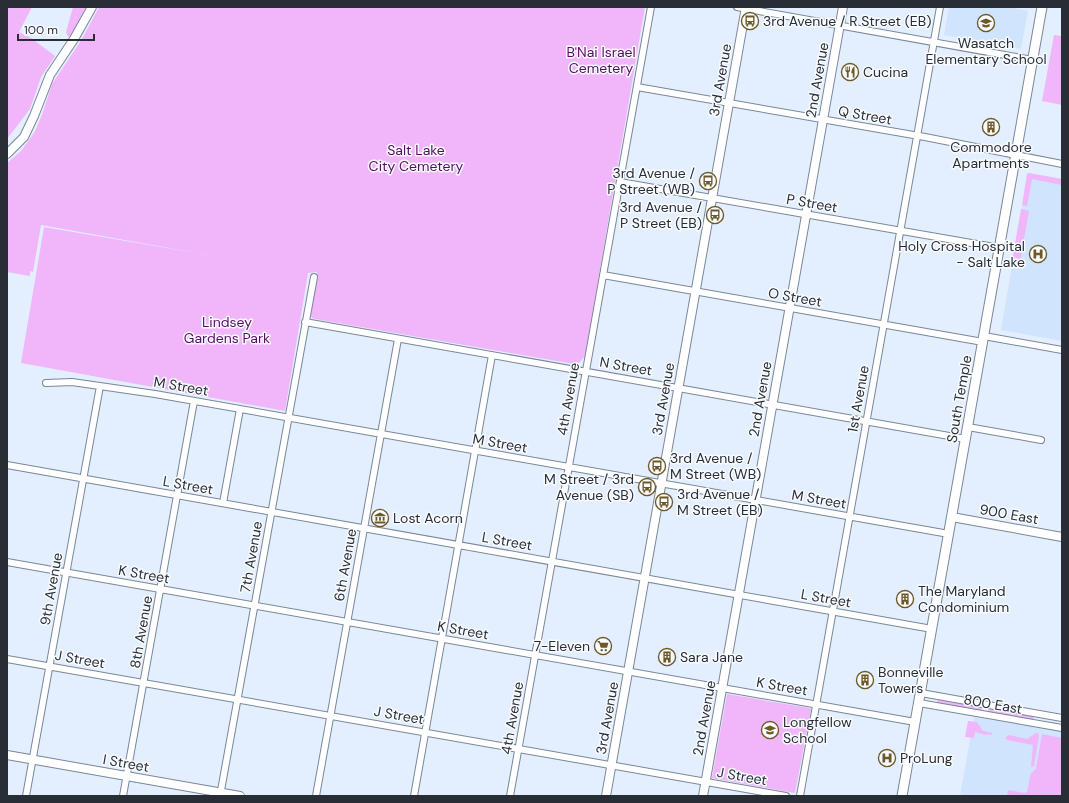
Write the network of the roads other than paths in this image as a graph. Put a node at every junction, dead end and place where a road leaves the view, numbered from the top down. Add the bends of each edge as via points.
1 (92, 7) edge
2 (651, 7) edge
3 (843, 7) edge
4 (940, 7) edge
5 (1042, 7) edge
6 (743, 8) edge
7 (840, 26) junction
8 (934, 42) junction
9 (1033, 60) junction
10 (637, 87) junction
11 (729, 103) junction
12 (823, 120) junction
13 (917, 136) junction
14 (7, 154) edge
15 (1017, 154) junction
16 (1062, 164) edge
17 (620, 182) junction
18 (712, 198) junction
19 (806, 214) junction
20 (900, 230) junction
21 (1000, 248) junction
22 (603, 275) junction
23 (314, 277) dead end
24 (696, 292) junction
25 (790, 308) junction
26 (306, 322) junction
27 (884, 325) junction
28 (398, 339) junction
29 (984, 339) junction
30 (1062, 350) edge
31 (492, 355) junction
32 (586, 371) junction
33 (46, 383) dead end
34 (100, 386) junction
35 (678, 388) junction
36 (194, 401) junction
37 (772, 404) junction
38 (240, 409) junction
39 (288, 417) junction
40 (867, 421) junction
41 (968, 427) junction
42 (381, 434) junction
43 (966, 438) junction
44 (1041, 440) dead end
45 (475, 451) junction
46 (7, 465) edge
47 (569, 468) junction
48 (84, 478) junction
49 (662, 484) junction
50 (178, 495) junction
51 (755, 500) junction
52 (223, 503) junction
53 (272, 512) junction
54 (850, 517) junction
55 (952, 517) junction
56 (364, 528) junction
57 (949, 534) junction
58 (1062, 537) edge
59 (459, 545) junction
60 (552, 561) junction
61 (7, 562) edge
62 (67, 572) junction
63 (645, 578) junction
64 (160, 589) junction
65 (739, 594) junction
66 (254, 606) junction
67 (833, 611) junction
68 (348, 622) junction
69 (932, 629) junction
70 (442, 639) junction
71 (535, 655) junction
72 (7, 659) edge
73 (50, 666) junction
74 (628, 671) junction
75 (144, 683) junction
76 (723, 688) junction
77 (920, 698) junction
78 (238, 699) junction
79 (817, 705) junction
80 (985, 705) junction
81 (984, 714) junction
82 (1038, 714) junction
83 (331, 716) junction
84 (1062, 718) edge
85 (916, 722) junction
86 (1036, 723) junction
87 (1062, 728) edge
88 (425, 732) junction
89 (518, 749) junction
90 (7, 755) edge
91 (33, 760) junction
92 (612, 765) junction
93 (127, 776) junction
94 (706, 782) junction
95 (220, 795) edge
96 (26, 796) edge
97 (124, 796) edge
98 (240, 796) edge
99 (316, 796) edge
100 (414, 796) edge
101 (510, 796) edge
102 (606, 796) edge
103 (703, 796) edge
104 (786, 796) edge
105 (800, 796) edge
106 (902, 796) edge

1 - 14 street via 74,40 50,75 24,137
2 - 10 street, 4th Avenue
3 - 7 street, 2nd Avenue
4 - 8 street, 1st Avenue
5 - 9 main road, South Temple
6 - 7 street
6 - 11 street, 3rd Avenue
7 - 8 street
7 - 12 street, 2nd Avenue
8 - 9 street
8 - 13 street, 1st Avenue
9 - 15 main road, South Temple
10 - 11 street, Q Street
10 - 17 street, 4th Avenue
11 - 12 street, Q Street
11 - 18 street, 3rd Avenue
12 - 13 street, Q Street
12 - 19 street, 2nd Avenue
13 - 15 street, Q Street
13 - 20 street, 1st Avenue
15 - 16 street, Q Street
15 - 21 main road, South Temple
17 - 18 street, P Street
17 - 22 street, 4th Avenue
18 - 19 street, P Street
18 - 24 street, 3rd Avenue
19 - 20 street, P Street
19 - 25 street, 2nd Avenue
20 - 21 street, P Street
20 - 27 street, 1st Avenue
21 - 29 main road, South Temple
22 - 24 street, O Street
22 - 32 street, 4th Avenue
23 - 26 street, 7th Avenue
24 - 25 street, O Street
24 - 35 street, 3rd Avenue
25 - 27 street, O Street
25 - 37 street, 2nd Avenue
26 - 28 street, N Street
26 - 39 street, 7th Avenue
27 - 29 street, O Street
27 - 40 street, 1st Avenue
28 - 31 street, N Street
28 - 42 street, 6th Avenue
29 - 30 street, O Street
29 - 41 main road, South Temple
31 - 32 street, N Street
31 - 45 street
32 - 35 street, N Street
32 - 47 street, 4th Avenue
33 - 34 street, M Street via 72,382
34 - 36 street, M Street
34 - 48 street, 9th Avenue
35 - 37 street, N Street
35 - 49 street, 3rd Avenue
36 - 38 street, M Street
36 - 50 street, 8th Avenue
37 - 40 street, N Street
37 - 51 street, 2nd Avenue
38 - 39 street, M Street
38 - 52 street
39 - 42 street, M Street
39 - 53 street, 7th Avenue
40 - 43 street, N Street
40 - 54 street, 1st Avenue
41 - 43 main road, South Temple
41 - 44 street
42 - 45 street, M Street
42 - 56 street, 6th Avenue
43 - 55 main road, South Temple
45 - 47 street, M Street
45 - 59 street
46 - 48 street, L Street
47 - 49 street, M Street
47 - 60 street, 4th Avenue
48 - 50 street, L Street
48 - 62 street, 9th Avenue
49 - 51 street, M Street
49 - 63 street, 3rd Avenue
50 - 52 street, L Street
50 - 64 street, 8th Avenue
51 - 54 street, M Street
51 - 65 street, 2nd Avenue
52 - 53 street, L Street
53 - 56 street, L Street
53 - 66 street, 7th Avenue
54 - 57 street, M Street
54 - 67 street, 1st Avenue
55 - 57 main road, South Temple
55 - 58 street, 900 East
56 - 59 street, L Street
56 - 68 street, 6th Avenue
57 - 69 main road, South Temple
59 - 60 street, L Street
59 - 70 street
60 - 63 street, L Street
60 - 71 street, 4th Avenue
61 - 62 street, K Street
62 - 64 street, K Street
62 - 73 street, 9th Avenue
63 - 65 street, L Street
63 - 74 street, 3rd Avenue
64 - 66 street, K Street
64 - 75 street, 8th Avenue
65 - 67 street, L Street
65 - 76 street, 2nd Avenue
66 - 68 street, K Street
66 - 78 street, 7th Avenue
67 - 69 street, L Street
67 - 79 street, 1st Avenue
68 - 70 street, K Street
68 - 83 street, 6th Avenue
69 - 77 main road, South Temple
70 - 71 street, K Street
70 - 88 street
71 - 74 street, K Street
71 - 89 street, 4th Avenue
72 - 73 street, J Street
73 - 75 street, J Street
73 - 91 street, 9th Avenue
74 - 76 street, K Street
74 - 92 street, 3rd Avenue
75 - 78 street, J Street
75 - 93 street, 8th Avenue
76 - 79 street, K Street
76 - 94 street, 2nd Avenue
77 - 80 street, 800 East
77 - 81 street, 800 East
77 - 85 main road, South Temple
78 - 83 street, J Street
78 - 95 street, 7th Avenue
79 - 85 street, K Street
79 - 105 street, 1st Avenue
80 - 81 street
80 - 82 street, 800 East
81 - 86 street, 800 East
82 - 84 street, 800 East
82 - 86 street
83 - 88 street, J Street
83 - 99 street, 6th Avenue
85 - 106 main road, South Temple
86 - 87 street, 800 East
88 - 89 street, J Street
88 - 100 street
89 - 92 street, J Street
89 - 101 street, 4th Avenue
90 - 91 street, I Street
91 - 93 street, I Street
91 - 96 street, 9th Avenue
92 - 94 street, J Street
92 - 102 street, 3rd Avenue
93 - 95 street, I Street
93 - 97 street, 8th Avenue
94 - 103 street, 2nd Avenue
94 - 104 street, J Street
95 - 98 street, I Street

